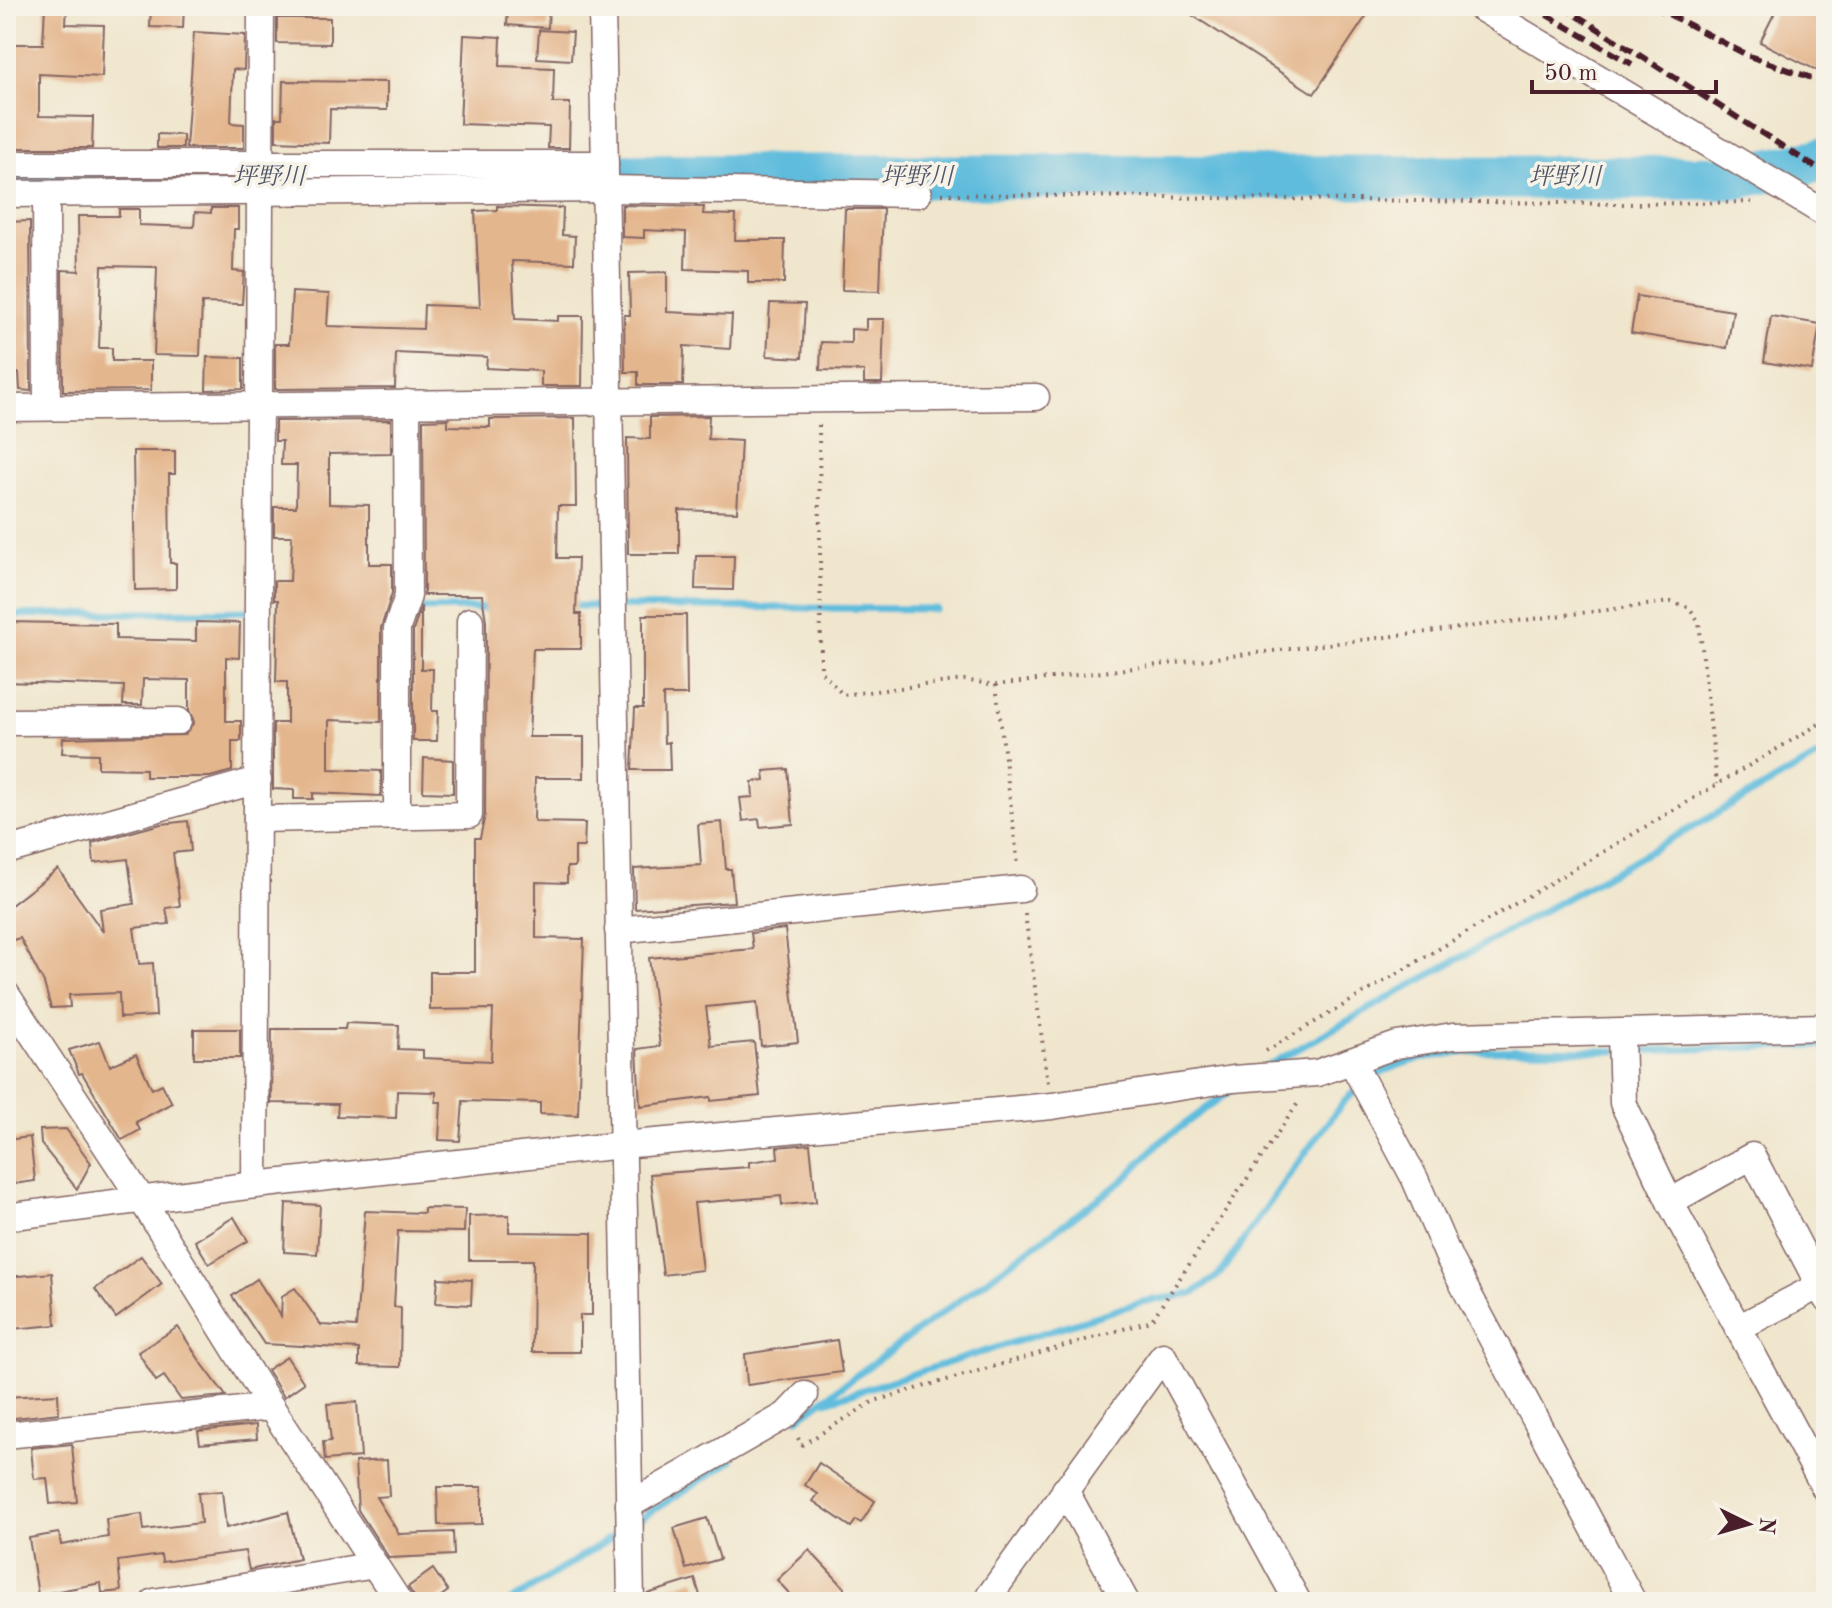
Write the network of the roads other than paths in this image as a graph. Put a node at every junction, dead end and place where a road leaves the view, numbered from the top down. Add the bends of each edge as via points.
1 (261, 6) edge
2 (602, 6) edge
3 (1478, 6) edge
4 (262, 162) junction
5 (6, 164) edge
6 (605, 176) junction
7 (262, 193) junction
8 (6, 194) edge
9 (46, 194) junction
10 (918, 194) road end
11 (1826, 214) edge
12 (1036, 397) dead end
13 (607, 401) junction
14 (407, 403) junction
15 (260, 406) junction
16 (47, 407) junction
17 (6, 408) edge
18 (470, 621) dead end
19 (178, 721) dead end
20 (6, 722) edge
21 (258, 780) junction
22 (397, 816) junction
23 (257, 819) junction
24 (6, 851) edge
25 (1021, 889) dead end
26 (618, 930) junction
27 (6, 994) edge
28 (1826, 1027) edge
29 (1621, 1034) junction
30 (1352, 1062) junction
31 (622, 1145) junction
32 (255, 1185) junction
33 (142, 1200) junction
34 (1670, 1202) junction
35 (6, 1217) edge
36 (1824, 1289) edge
37 (1738, 1328) junction
38 (805, 1395) dead end
39 (271, 1407) junction
40 (6, 1435) edge
41 (1065, 1490) junction
42 (1826, 1490) edge
43 (630, 1510) junction
44 (375, 1565) junction
45 (154, 1602) edge
46 (399, 1602) edge
47 (631, 1602) edge
48 (985, 1602) edge
49 (1126, 1602) edge
50 (1298, 1602) edge
51 (1633, 1602) edge

1 - 4 street
2 - 6 street
3 - 11 street
4 - 5 street
4 - 6 street
4 - 7 street
6 - 7 street
6 - 10 street
6 - 13 street
7 - 9 street
7 - 15 street
8 - 9 street
9 - 16 street
12 - 13 street
13 - 14 street
13 - 26 street
14 - 15 street
14 - 22 street via 408,596 397,628
15 - 16 street
15 - 21 street
16 - 17 street
18 - 22 street via 469,815
19 - 20 street
21 - 23 street
21 - 24 street
22 - 23 street
23 - 32 street
25 - 26 street
26 - 31 street
27 - 33 street
28 - 29 street
29 - 30 street via 1453,1036 1397,1045
29 - 34 street via 1623,1103
30 - 31 street via 1317,1073 1233,1079 1052,1106
30 - 51 street via 1415,1179 1450,1260
31 - 32 street
31 - 43 street
32 - 33 street
33 - 35 street
33 - 39 street
34 - 36 street via 1752,1156
34 - 37 street
36 - 37 street
37 - 42 street
38 - 43 street via 786,1415
39 - 40 street
39 - 44 street
41 - 48 street
41 - 49 street
41 - 50 street via 1163,1356
43 - 47 street
44 - 45 street
44 - 46 street

